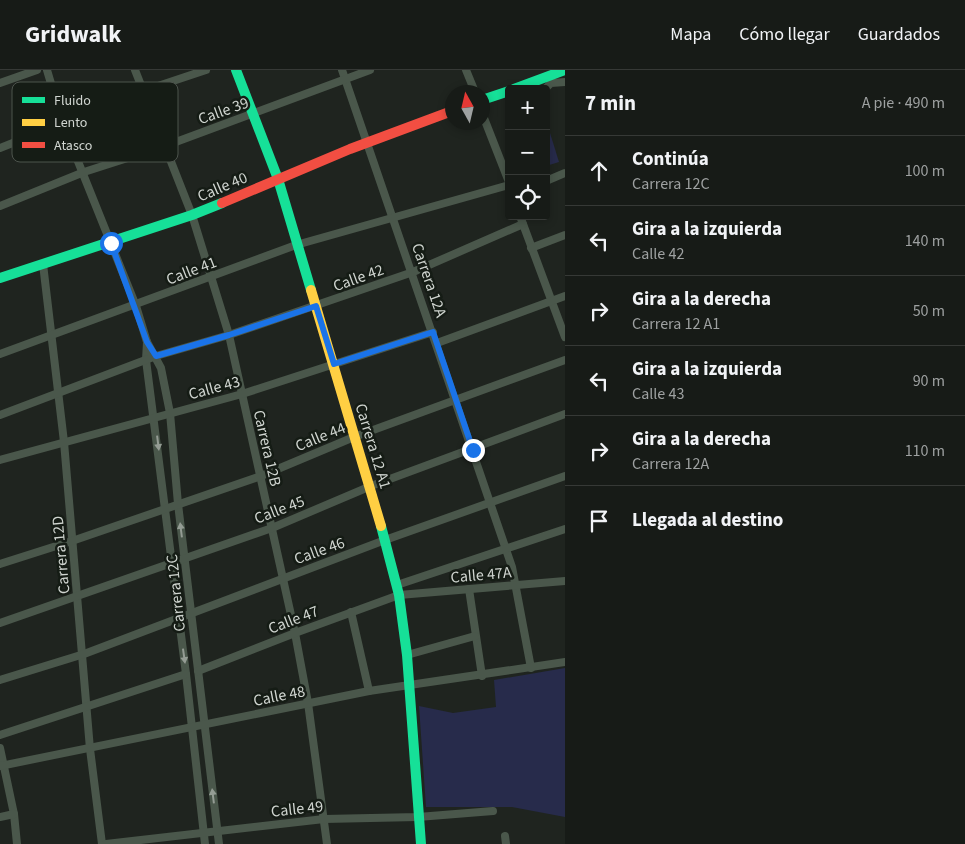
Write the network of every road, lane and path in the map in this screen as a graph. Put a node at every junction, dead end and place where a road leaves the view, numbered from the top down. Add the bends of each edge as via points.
1 (37, 70) edge
2 (135, 70) edge
3 (206, 70) edge
4 (236, 70) edge
5 (342, 70) edge
6 (370, 70) edge
7 (466, 70) edge
8 (565, 70) edge
9 (550, 73) edge
10 (346, 78) junction
11 (140, 82) edge
12 (170, 82) edge
13 (565, 82) edge
14 (0, 83) edge
15 (472, 85) edge
16 (523, 85) edge
17 (549, 85) edge
18 (505, 92) edge
19 (490, 97) edge
20 (253, 114) junction
21 (445, 114) edge
22 (489, 130) edge
23 (178, 141) edge
24 (12, 143) edge
25 (369, 143) junction
26 (0, 148) edge
27 (80, 162) edge
28 (115, 162) edge
29 (171, 162) edge
30 (84, 172) junction
31 (565, 174) edge
32 (506, 175) edge
33 (278, 179) junction
34 (550, 180) edge
35 (505, 184) edge
36 (0, 206) edge
37 (192, 215) junction
38 (392, 216) junction
39 (522, 220) edge
40 (565, 235) edge
41 (111, 243) junction
42 (296, 245) junction
43 (531, 248) junction
44 (42, 264) junction
45 (413, 272) junction
46 (210, 277) junction
47 (0, 278) edge
48 (565, 296) edge
49 (552, 301) junction
50 (136, 306) junction
51 (316, 306) junction
52 (433, 332) junction
53 (229, 335) junction
54 (50, 336) junction
55 (565, 337) edge
56 (147, 342) junction
57 (437, 343) junction
58 (0, 354) edge
59 (156, 356) junction
60 (146, 360) junction
61 (565, 360) edge
62 (334, 364) junction
63 (59, 392) junction
64 (242, 394) junction
65 (456, 399) junction
66 (170, 413) junction
67 (565, 414) edge
68 (0, 415) edge
69 (155, 418) junction
70 (354, 437) junction
71 (64, 442) junction
72 (473, 450) junction
73 (0, 460) edge
74 (261, 476) junction
75 (565, 476) edge
76 (371, 486) junction
77 (491, 503) junction
78 (178, 504) junction
79 (166, 509) junction
80 (272, 528) junction
81 (565, 529) edge
82 (385, 540) junction
83 (72, 541) junction
84 (506, 549) junction
85 (185, 557) junction
86 (173, 561) junction
87 (0, 564) edge
88 (283, 578) junction
89 (565, 581) edge
90 (517, 585) junction
91 (469, 589) junction
92 (398, 590) junction
93 (78, 595) junction
94 (351, 612) junction
95 (191, 615) junction
96 (179, 619) junction
97 (0, 623) edge
98 (295, 633) junction
99 (475, 636) junction
100 (84, 654) junction
101 (407, 655) junction
102 (565, 662) edge
103 (531, 668) junction
104 (198, 671) junction
105 (186, 674) junction
106 (482, 676) junction
107 (0, 680) edge
108 (410, 686) junction
109 (369, 691) junction
110 (308, 703) junction
111 (88, 707) junction
112 (204, 724) junction
113 (193, 727) junction
114 (0, 735) edge
115 (0, 748) edge
116 (90, 749) junction
117 (2, 766) edge
118 (493, 811) dead end
119 (14, 814) junction
120 (0, 817) edge
121 (418, 817) junction
122 (324, 819) junction
123 (218, 832) junction
124 (203, 834) junction
125 (17, 844) edge
126 (102, 844) edge
127 (106, 844) edge
128 (205, 844) edge
129 (219, 844) edge
130 (327, 844) edge
131 (421, 844) edge

1 - 14 street
2 - 11 street, Carrera 12B
3 - 12 street
4 - 20 street, Carrera 12 A1
5 - 10 street, Carrera 12A
6 - 10 street, Calle 39
7 - 15 street
8 - 9 street
9 - 16 street
10 - 20 street, Calle 39
10 - 25 street, Carrera 12A
13 - 17 street
18 - 19 street
20 - 23 street, Calle 39
20 - 33 street, Carrera 12 A1
21 - 25 street, Calle 40
22 - 32 street
24 - 26 street
25 - 33 street, Calle 40
25 - 38 street, Carrera 12A
27 - 30 street, Carrera 12C
28 - 30 street, Calle 39
29 - 37 street, Carrera 12B
30 - 36 street, Calle 39
30 - 41 street, Carrera 12C
31 - 34 street
33 - 37 street, Calle 40
33 - 42 street, Carrera 12 A1
35 - 38 street, Calle 41
37 - 41 street, Calle 40
37 - 46 street, Carrera 12B
38 - 42 street, Calle 41
38 - 45 street, Carrera 12A
39 - 43 street
39 - 45 street, Calle 42
40 - 43 street
41 - 44 street, Calle 40
41 - 50 street, Carrera 12C
42 - 46 street, Calle 41
42 - 51 street, Carrera 12 A1
43 - 49 street
44 - 47 street, Calle 40
44 - 54 street, Carrera 12D
45 - 51 street, Calle 42
45 - 52 street, Carrera 12A
46 - 50 street, Calle 41
46 - 53 street, Carrera 12B
48 - 49 street
49 - 55 street
49 - 57 street
50 - 54 street, Calle 41
50 - 56 street, Carrera 12C
51 - 53 street, Calle 42
51 - 62 street, Carrera 12 A1
52 - 57 street, Carrera 12A
52 - 62 street, Calle 43
53 - 59 street, Calle 42
53 - 64 street, Carrera 12B
54 - 58 street, Calle 41
54 - 63 street, Carrera 12D
56 - 59 street, Carrera 12C
56 - 60 street, Carrera 12C
57 - 65 street, Carrera 12A
59 - 60 street, Calle 42
59 - 66 street, Carrera 12C
60 - 63 street, Calle 42
60 - 69 street, Carrera 12C
61 - 65 street, Calle 44
62 - 64 street, Calle 43
62 - 70 street, Carrera 12 A1
63 - 68 street, Calle 42
63 - 71 street, Carrera 12D
64 - 66 street, Calle 43
64 - 74 street, Carrera 12B
65 - 70 street, Calle 44
65 - 72 street, Carrera 12A
66 - 69 street, Calle 43
66 - 78 street, Carrera 12C
67 - 72 street, Calle 45
69 - 71 street, Calle 43
69 -> 79 street, Carrera 12C
70 - 74 street, Calle 44
70 - 76 street, Carrera 12 A1
71 - 73 street, Calle 43
71 - 83 street, Carrera 12D
72 - 76 street, Calle 45
72 - 77 street, Carrera 12A
74 - 78 street, Calle 44
74 - 80 street, Carrera 12B
75 - 77 street, Calle 46
76 - 80 street, Calle 45
76 - 82 street, Carrera 12 A1
77 - 82 street, Calle 46
77 - 84 street, Carrera 12A
78 - 79 street, Calle 44
85 -> 78 street, Carrera 12C
79 - 83 street, Calle 44
79 - 86 street, Carrera 12C
80 - 85 street, Calle 45
80 - 88 street, Carrera 12B
81 - 84 street, Calle 47
82 - 88 street, Calle 46
82 - 92 street, Carrera 12 A1
83 - 87 street, Calle 44
83 - 93 street, Carrera 12D
84 - 90 street, Carrera 12A
84 - 92 street, Calle 47
85 - 86 street, Calle 45
85 - 95 street, Carrera 12C
86 - 93 street, Calle 45
86 - 96 street, Carrera 12C
88 - 95 street, Calle 46
88 - 98 street, Carrera 12B
89 - 90 street, Calle 47A
90 - 91 street, Calle 47A
90 - 103 street, Carrera 12A
91 - 92 street, Calle 47A
91 - 99 street
92 - 94 street, Calle 47
92 - 101 street, Carrera 12 A1
93 - 97 street, Calle 45
93 - 100 street, Carrera 12D
94 - 98 street, Calle 47
94 - 109 street
95 - 96 street, Calle 46
95 - 104 street, Carrera 12C
96 - 100 street, Calle 46
96 -> 105 street, Carrera 12C
98 - 104 street, Calle 47
98 - 110 street, Carrera 12B
99 - 101 street
99 - 106 street
100 - 107 street, Calle 46
100 - 111 street, Carrera 12D
101 - 108 street, Carrera 12 A1
102 - 103 street, Calle 48
103 - 106 street, Calle 48
104 - 112 street, Carrera 12C
105 - 111 street
105 - 113 street, Carrera 12C
106 - 108 street, Calle 48
108 - 109 street, Calle 48
108 - 121 street, Carrera 12 A1
109 - 110 street, Calle 48
110 - 112 street, Calle 48
110 - 122 street, Carrera 12B
111 - 114 street
111 - 116 street, Carrera 12D
112 - 113 street, Calle 48
123 -> 112 street, Carrera 12C
113 - 116 street, Calle 48
113 - 124 street, Carrera 12C
115 - 117 street
116 - 117 street, Calle 48
116 - 126 street, Carrera 12D
117 - 119 street
118 - 121 street, Calle 49
119 - 120 street
119 - 125 street
121 - 122 street, Calle 49
121 - 131 street, Carrera 12 A1
122 - 123 street, Calle 49
122 - 130 street, Carrera 12B
123 - 124 street, Calle 49
123 - 129 street, Carrera 12C
124 - 127 street, Calle 49
124 - 128 street, Carrera 12C

